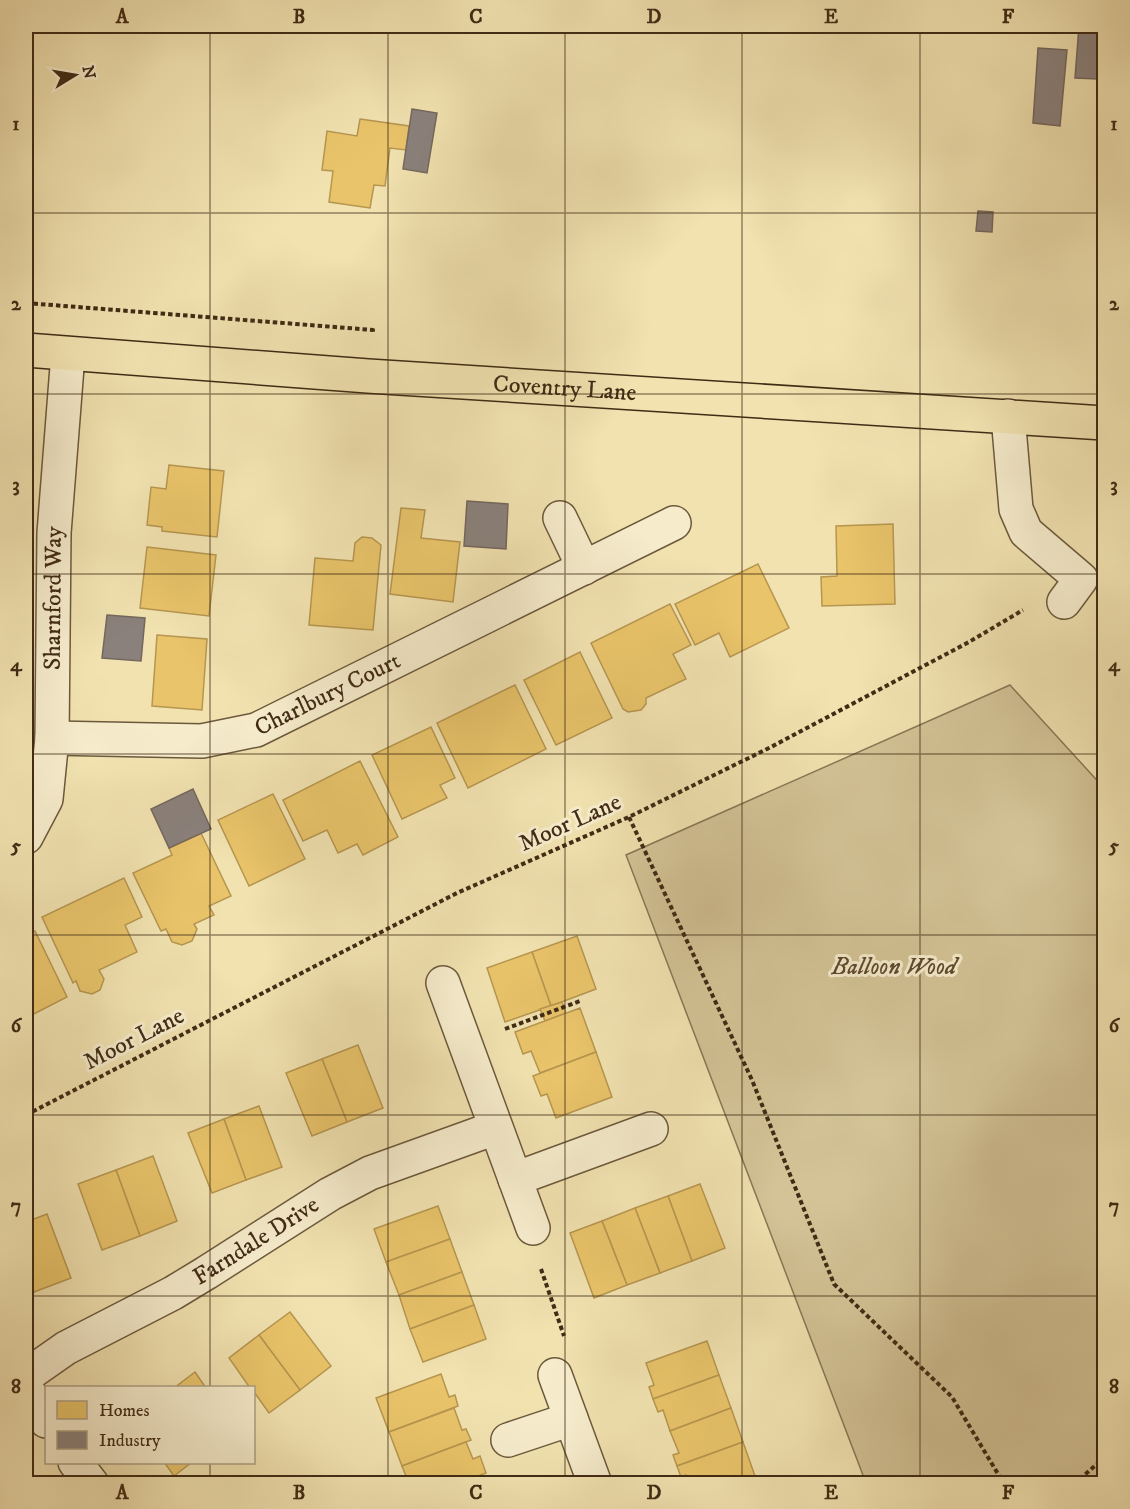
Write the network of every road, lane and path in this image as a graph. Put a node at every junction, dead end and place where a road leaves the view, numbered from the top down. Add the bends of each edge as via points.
1 (26, 303) edge
2 (373, 330) dead end
3 (26, 350) edge
4 (68, 354) junction
5 (1008, 416) junction
6 (1104, 423) edge
7 (560, 518) dead end
8 (674, 524) dead end
9 (1056, 558) junction
10 (584, 568) junction
11 (1064, 602) dead end
12 (52, 738) junction
13 (629, 817) junction
14 (26, 837) edge
15 (443, 983) dead end
16 (580, 1001) dead end
17 (469, 1055) junction
18 (26, 1115) edge
19 (495, 1128) junction
20 (651, 1129) dead end
21 (515, 1179) junction
22 (533, 1228) joint
23 (555, 1375) joint
24 (26, 1376) edge
25 (26, 1388) edge
26 (45, 1419) edge
27 (571, 1419) junction
28 (508, 1440) dead end
29 (1104, 1458) edge
30 (77, 1464) edge
31 (92, 1484) edge
32 (595, 1484) edge
33 (1004, 1484) edge
34 (1074, 1484) edge

1 - 2 path
3 - 4 main road, Coventry Lane
4 - 5 main road, Coventry Lane
4 - 12 street, Sharnford Way via 54,533
5 - 6 main road, Coventry Lane
5 - 9 street via 1016,509 1026,532
7 - 10 street
8 - 10 street, Charlbury Court
9 - 11 street via 1081,579
9 - 13 path, Moor Lane via 1037,602 813,725
10 - 12 street, Charlbury Court via 256,730 202,741
12 - 14 street, Sharnford Way via 46,799
13 - 18 path, Moor Lane via 457,893
13 - 33 path via 752,1080 834,1284 952,1397
15 - 17 street
16 - 17 path
17 - 19 street
19 - 21 street
19 - 24 street, Farndale Drive via 370,1173 330,1194 206,1274 66,1348
20 - 21 street
21 - 22 street
22 - 23 path via 530,1238 568,1349
23 - 27 street
25 - 26 street
27 - 28 street
27 - 32 street
29 - 34 path
30 - 31 street

